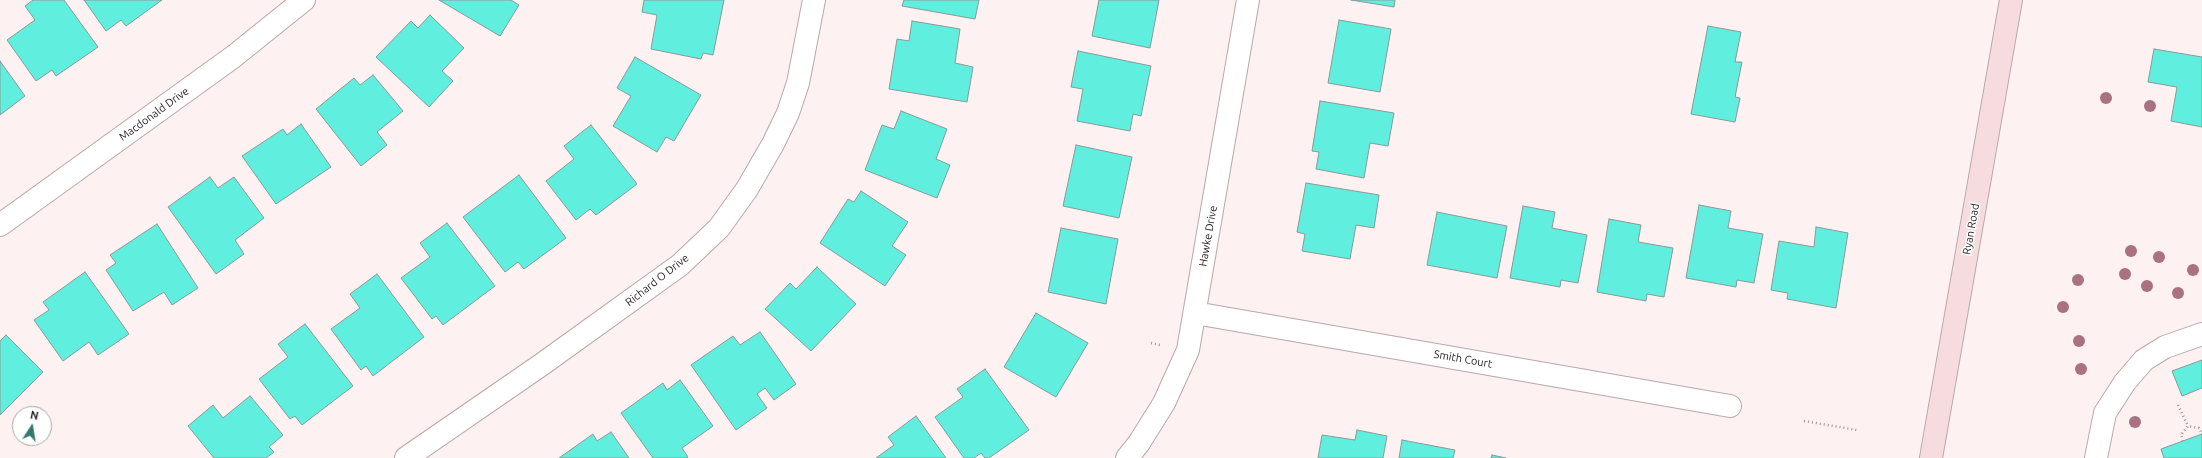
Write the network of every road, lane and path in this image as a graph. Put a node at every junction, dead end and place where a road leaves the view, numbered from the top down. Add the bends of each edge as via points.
1 (304, 0) edge
2 (814, 0) edge
3 (1248, 0) edge
4 (2011, 0) edge
5 (0, 225) edge
6 (1195, 313) junction
7 (2202, 334) edge
8 (1150, 343) dead end
9 (1166, 346) dead end
10 (2178, 405) dead end
11 (1730, 406) dead end
12 (1804, 421) dead end
13 (2188, 426) junction
14 (1857, 430) dead end
15 (2202, 434) edge
16 (2184, 441) dead end
17 (406, 458) edge
18 (1127, 458) edge
19 (1931, 458) edge
20 (2096, 458) edge

1 - 5 street, Macdonald Drive via 233,58
2 - 17 street, Richard O Drive via 798,83 788,113 747,189 719,228 674,269 541,366
3 - 6 street, Hawke Drive
4 - 19 main road, Ryan Road
6 - 11 street, Smith Court
6 - 18 street, Hawke Drive via 1188,350 1178,375 1164,403
7 - 20 street via 2165,347 2144,360 2129,377 2105,413
8 - 9 path
10 - 13 path
12 - 14 path
13 - 15 path via 2199,428
13 - 16 path via 2181,435

